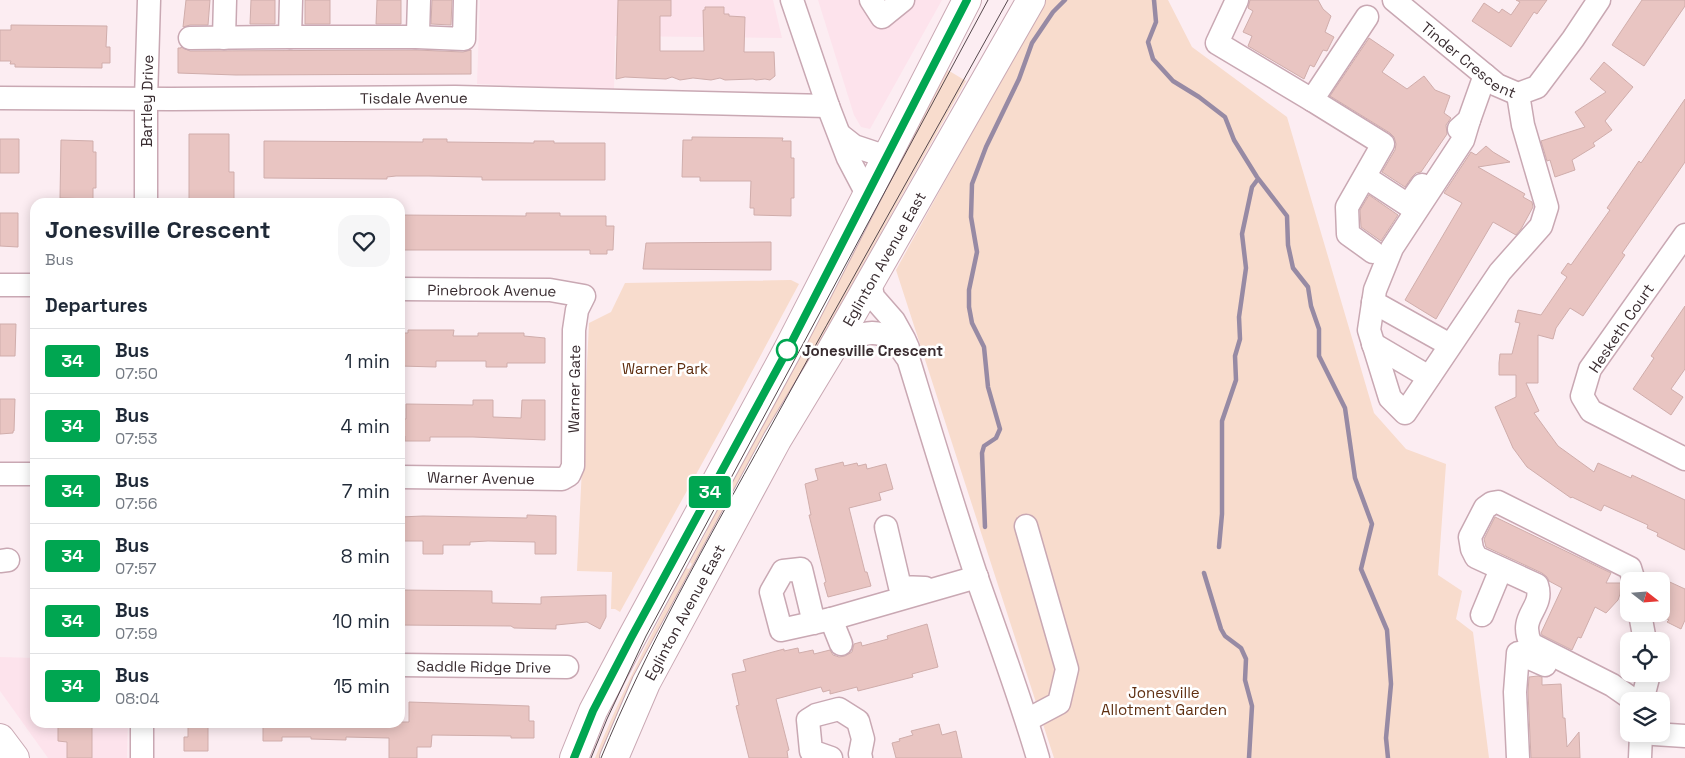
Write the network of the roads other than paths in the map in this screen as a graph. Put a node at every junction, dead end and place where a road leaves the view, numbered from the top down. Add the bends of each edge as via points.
1 (149, 0) edge
2 (225, 0) edge
3 (291, 0) edge
4 (419, 0) edge
5 (465, 0) edge
6 (792, 0) edge
7 (871, 0) edge
8 (903, 0) edge
9 (967, 0) edge
10 (1031, 0) edge
11 (1237, 0) edge
12 (1384, 0) edge
13 (1394, 0) edge
14 (1599, 0) edge
15 (1371, 9) edge
16 (290, 37) junction
17 (416, 37) junction
18 (190, 38) dead end
19 (224, 38) junction
20 (1485, 75) junction
21 (1518, 94) junction
22 (0, 98) edge
23 (146, 99) junction
24 (1312, 100) junction
25 (828, 106) junction
26 (1469, 120) junction
27 (840, 136) junction
28 (887, 157) junction
29 (1364, 176) junction
30 (868, 196) junction
31 (146, 198) edge
32 (1685, 235) edge
33 (1373, 252) dead end
34 (870, 282) junction
35 (0, 285) edge
36 (30, 285) edge
37 (405, 288) edge
38 (584, 296) joint
39 (1373, 302) junction
40 (1373, 344) junction
41 (1450, 345) junction
42 (832, 349) junction
43 (909, 361) junction
44 (1429, 377) junction
45 (1685, 459) edge
46 (0, 474) edge
47 (30, 474) edge
48 (405, 477) edge
49 (562, 479) joint
50 (1026, 526) dead end
51 (886, 527) dead end
52 (1501, 569) junction
53 (1631, 572) edge
54 (977, 577) junction
55 (900, 587) junction
56 (932, 589) junction
57 (869, 596) dead end
58 (1482, 615) dead end
59 (841, 644) dead end
60 (405, 665) edge
61 (568, 667) dead end
62 (1622, 692) edge
63 (1620, 699) edge
64 (1027, 720) junction
65 (142, 728) edge
66 (1670, 735) edge
67 (1685, 736) edge
68 (1641, 742) edge
69 (854, 757) edge
70 (142, 758) edge
71 (574, 758) edge
72 (614, 758) edge
73 (830, 758) edge
74 (1038, 758) edge
75 (1518, 758) edge
76 (1640, 758) edge

1 - 23 street, Bartley Drive
2 - 19 street
3 - 16 street
4 - 17 street
5 - 17 street via 464,39
6 - 25 street
7 - 8 street via 882,17
9 - 28 main road
10 - 34 main road, Eglinton Avenue East
11 - 24 street via 1217,43
12 - 15 street via 1373,17
13 - 20 street, Tinder Crescent
14 - 21 street, Tinder Crescent via 1537,87
15 - 24 street
16 - 17 street
16 - 19 street
18 - 19 street
20 - 21 street, Tinder Crescent via 1497,85
20 - 26 street
21 - 41 street via 1523,126 1547,207 1541,226 1500,272
22 - 23 street, Tisdale Avenue
23 - 25 street, Tisdale Avenue via 455,97
23 - 31 street, Bartley Drive
24 - 29 street via 1383,144
25 - 27 street
26 - 29 street via 1460,128 1408,205
26 - 39 street via 1463,140 1392,248 1374,290
27 - 28 street via 854,146
27 - 30 street
28 - 30 main road
29 - 33 street via 1347,207 1348,234
30 - 71 main road via 631,638 593,711
32 - 45 street, Hesketh Court via 1590,369 1582,396 1591,411
34 - 42 main road, Eglinton Avenue East
34 - 43 street via 873,297 894,321 904,339
35 - 36 street
37 - 38 street, Pinebrook Avenue via 550,290
38 - 49 street, Warner Gate via 577,310 574,330 572,466 569,475
39 - 40 street via 1368,330
39 - 41 street
40 - 44 street
40 - 44 street via 1390,398 1405,413
41 - 44 street
42 - 43 street via 859,334 882,334 892,338
42 - 72 main road, Eglinton Avenue East via 777,440 668,641
43 - 54 street
46 - 47 street
48 - 49 street, Warner Avenue
50 - 64 street via 1067,669 1059,703
51 - 55 street
52 - 53 street via 1476,557 1470,537 1485,508 1498,502 1630,568
52 - 58 street
52 - 62 street via 1537,585 1540,592 1527,624 1526,634 1531,644
54 - 56 street
54 - 64 street
55 - 56 street
55 - 57 street
56 - 59 street via 823,621
60 - 61 street, Saddle Ridge Drive
63 - 75 street via 1518,653 1515,692
64 - 74 street
65 - 70 street
66 - 67 street
68 - 76 street
69 - 73 street via 863,739 858,721 839,709 808,720 811,752

